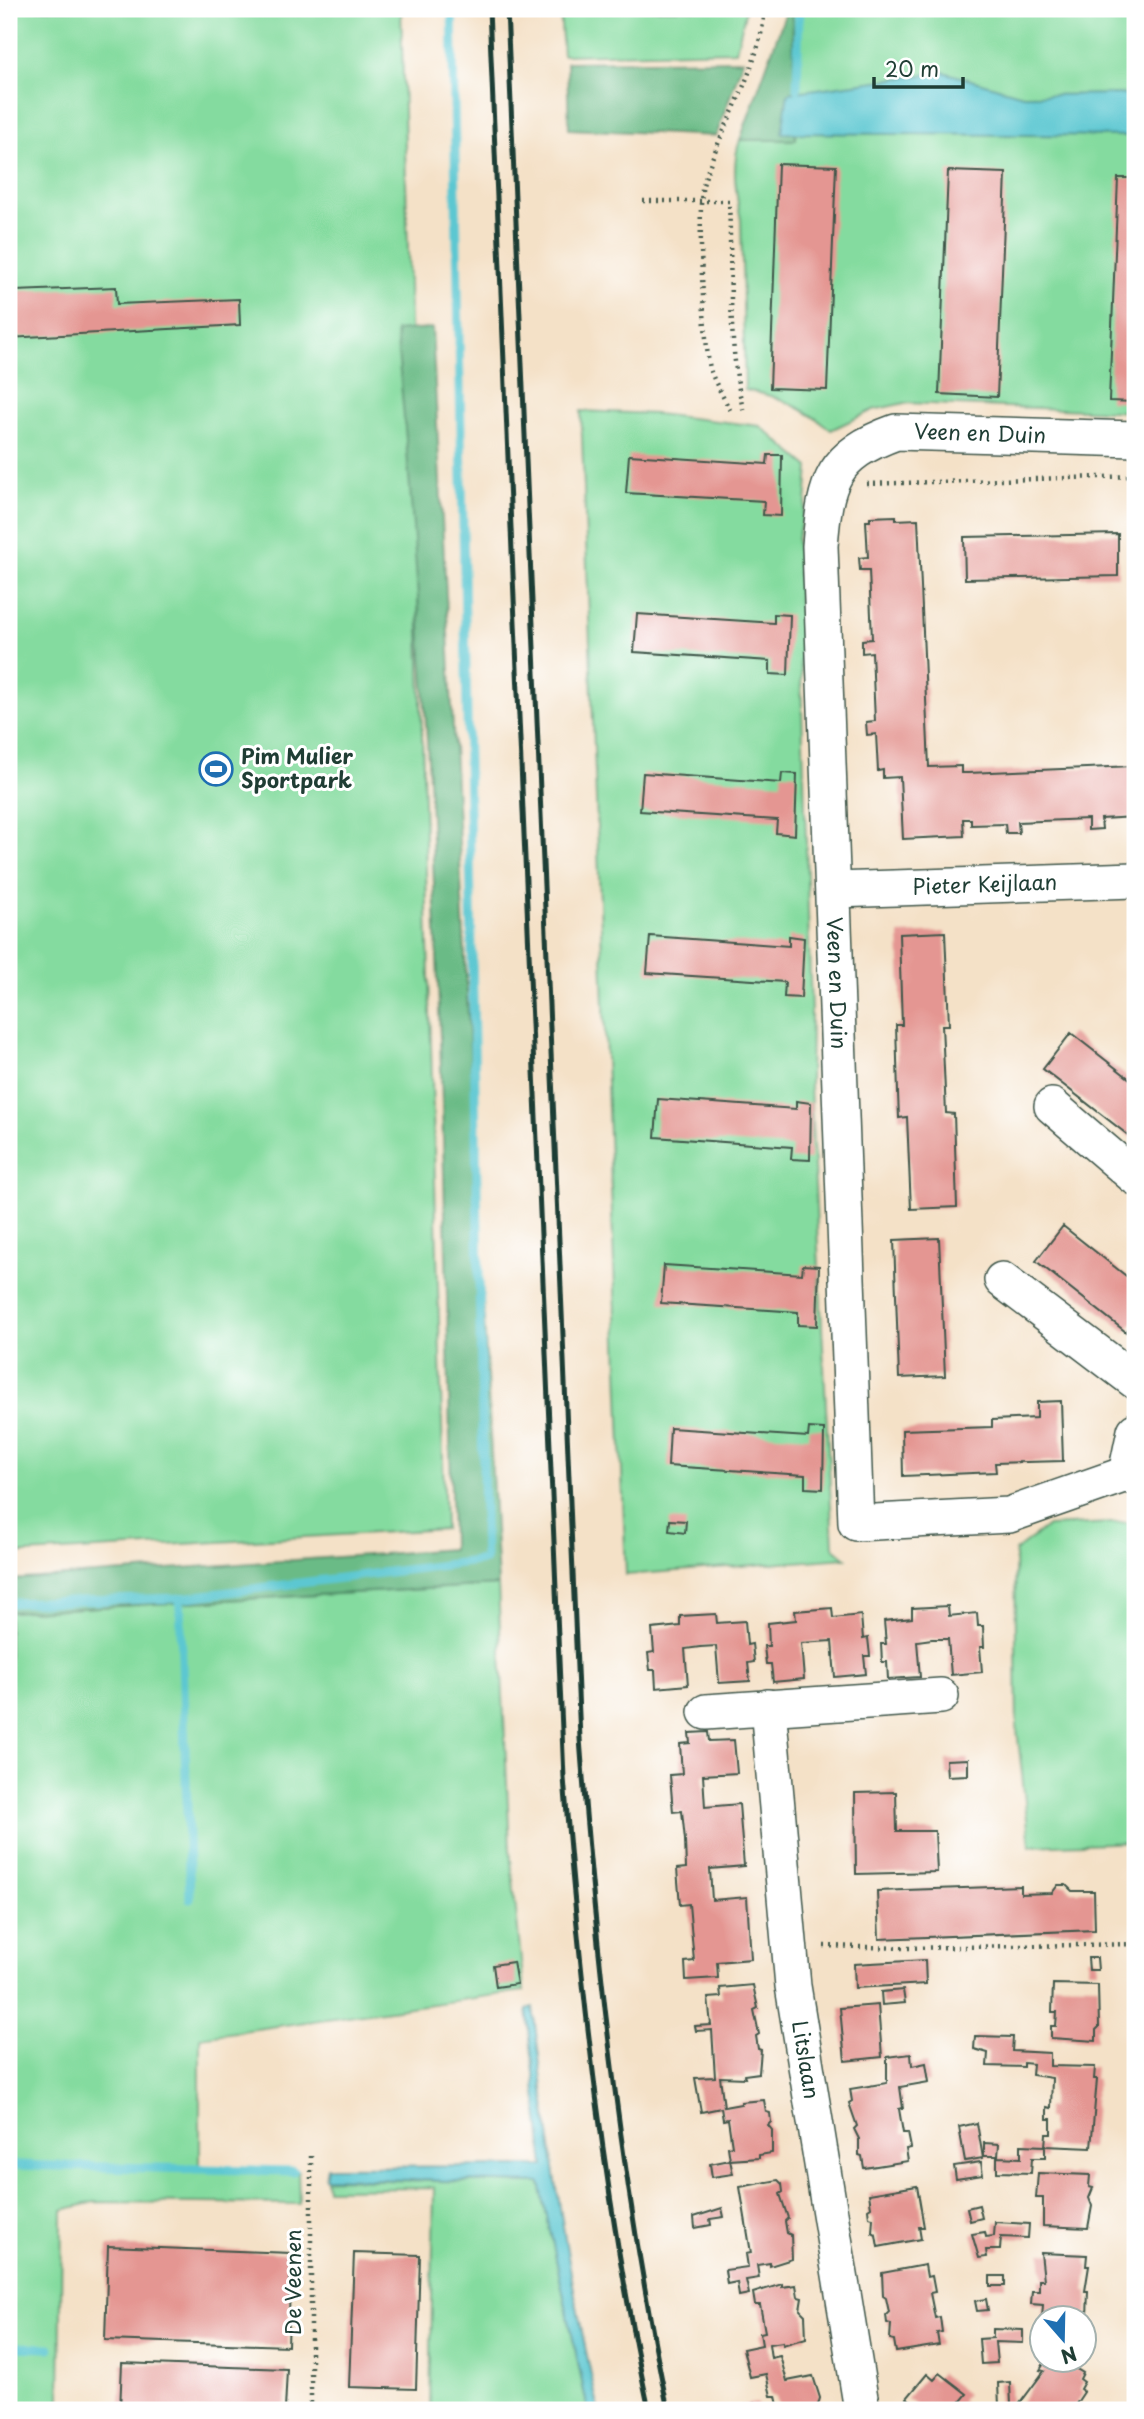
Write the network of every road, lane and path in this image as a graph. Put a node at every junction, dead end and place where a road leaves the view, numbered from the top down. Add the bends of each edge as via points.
1 (765, 9) edge
2 (643, 201) dead end
3 (702, 202) junction
4 (730, 410) dead end
5 (744, 413) dead end
6 (1135, 439) edge
7 (836, 469) junction
8 (1135, 476) edge
9 (1135, 880) edge
10 (835, 890) junction
11 (1052, 1106) dead end
12 (1135, 1177) edge
13 (1002, 1280) dead end
14 (1135, 1381) edge
15 (1135, 1431) edge
16 (1131, 1476) edge
17 (941, 1696) dead end
18 (768, 1707) junction
19 (706, 1712) dead end
20 (1135, 1944) edge
21 (824, 1946) dead end
22 (311, 2154) dead end
23 (311, 2410) edge
24 (862, 2410) edge

1 - 3 path via 763,34 742,95 713,156
2 - 3 path
3 - 4 path via 710,370
3 - 5 path via 729,201 735,348
6 - 7 street, Veen en Duin via 896,432 862,446
7 - 8 path via 849,485
7 - 10 street, Veen en Duin via 823,508 820,546
9 - 10 street, Pieter Keijlaan
10 - 16 street, Veen en Duin via 856,1523 1009,1515
11 - 12 street
13 - 14 street
15 - 16 street
17 - 18 street
18 - 19 street
18 - 24 street, Litslaan via 793,1986
20 - 21 path
22 - 23 path, De Veenen

